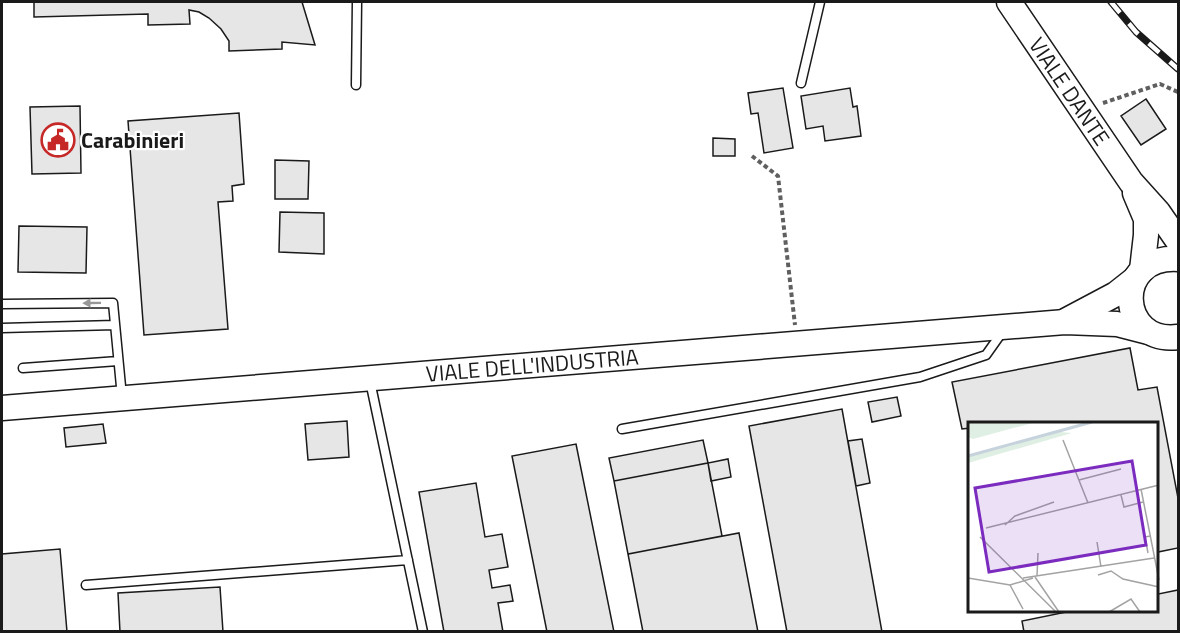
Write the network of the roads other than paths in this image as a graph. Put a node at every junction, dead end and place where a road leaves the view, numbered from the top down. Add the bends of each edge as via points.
1 (357, 2) edge
2 (820, 2) edge
3 (1008, 2) edge
4 (801, 83) dead end
5 (356, 86) dead end
6 (1131, 182) junction
7 (1179, 241) edge
8 (1179, 260) edge
9 (1139, 274) junction
10 (2, 304) edge
11 (1065, 321) junction
12 (115, 325) junction
13 (1006, 326) junction
14 (2, 328) edge
15 (1148, 332) junction
16 (1179, 337) edge
17 (118, 361) junction
18 (22, 369) dead end
19 (370, 378) junction
20 (122, 398) junction
21 (2, 408) edge
22 (622, 429) dead end
23 (408, 560) junction
24 (87, 585) dead end
25 (423, 632) edge

1 - 5 lane
2 - 4 lane
3 - 6 street, VIALE DANTE
6 - 7 street, VIALE DANTE
6 - 9 street, VIALE DANTE via 1146,219
8 - 9 street, VIALE DELL'INDUSTRIA via 1153,262
9 - 11 street, VIALE DELL'INDUSTRIA via 1116,294
9 - 15 street, VIALE DANTE via 1130,302 1133,314
12 -> 10 lane via 113,303
11 - 13 street, VIALE DELL'INDUSTRIA
11 - 15 street, VIALE DELL'INDUSTRIA via 1117,324
12 - 14 lane
12 - 17 lane
13 - 19 street, VIALE DELL'INDUSTRIA
13 - 22 lane via 986,355 920,377
15 - 16 street, VIALE DELL'INDUSTRIA
17 - 18 lane
17 - 20 lane
19 - 20 street, VIALE DELL'INDUSTRIA
19 - 23 lane
20 - 21 street, VIALE DELL'INDUSTRIA
23 - 24 lane
23 - 25 lane

